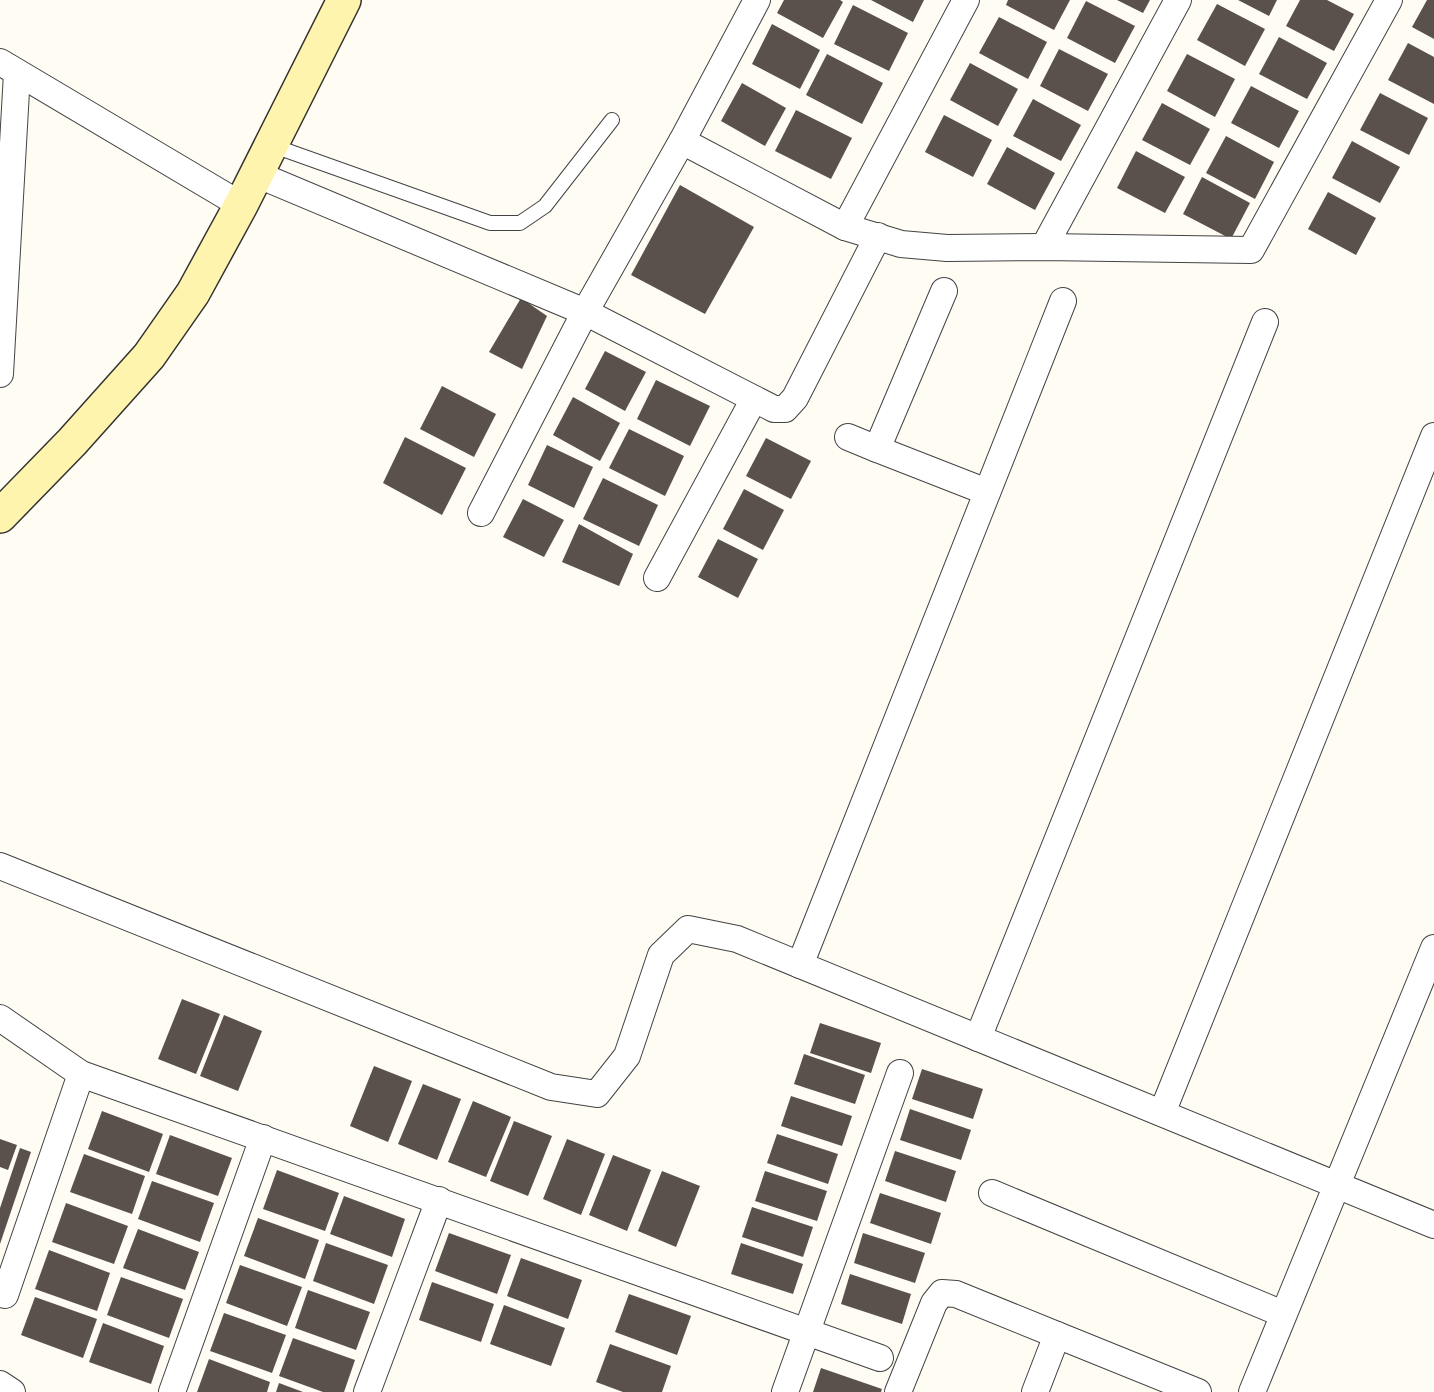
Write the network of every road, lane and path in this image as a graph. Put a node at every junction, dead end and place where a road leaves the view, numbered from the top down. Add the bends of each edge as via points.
1 (344, 0) edge
2 (757, 0) edge
3 (966, 0) edge
4 (1178, 0) edge
5 (1389, 0) edge
6 (8, 68) edge
7 (0, 100) edge
8 (612, 120) dead end
9 (682, 141) junction
10 (271, 145) junction
11 (256, 174) junction
12 (242, 206) junction
13 (845, 227) junction
14 (878, 236) junction
15 (1044, 247) junction
16 (944, 291) dead end
17 (1063, 301) dead end
18 (585, 312) junction
19 (1265, 322) dead end
20 (0, 374) edge
21 (754, 399) junction
22 (1434, 436) edge
23 (848, 438) dead end
24 (877, 449) junction
25 (987, 492) junction
26 (481, 513) dead end
27 (0, 516) edge
28 (657, 578) dead end
29 (0, 866) edge
30 (1434, 948) edge
31 (800, 965) junction
32 (0, 1018) edge
33 (978, 1038) junction
34 (900, 1073) dead end
35 (81, 1074) junction
36 (1162, 1113) junction
37 (263, 1138) junction
38 (1336, 1184) junction
39 (992, 1193) dead end
40 (439, 1200) junction
41 (1434, 1225) edge
42 (5, 1295) dead end
43 (1283, 1314) junction
44 (806, 1332) junction
45 (1057, 1335) junction
46 (880, 1358) dead end
47 (0, 1384) edge
48 (12, 1392) edge
49 (172, 1392) edge
50 (367, 1392) edge
51 (784, 1392) edge
52 (898, 1392) edge
53 (1035, 1392) edge
54 (1198, 1392) edge
55 (1252, 1392) edge

1 - 10 main road
2 - 9 street
3 - 13 street
4 - 15 street
5 - 15 street via 1251,250
6 - 7 street
6 - 12 street
6 - 20 street
8 - 10 lane via 545,206 520,223 490,223
9 - 13 street
9 - 18 street
10 - 11 main road
11 - 12 main road
11 - 18 street
12 - 27 main road via 193,293 149,356
13 - 14 street
14 - 15 street via 901,244 947,248
14 - 21 street via 795,398 785,409 774,409
16 - 24 street
17 - 25 street
18 - 21 street
18 - 26 street
19 - 33 street
21 - 28 street
22 - 36 street
23 - 24 street
24 - 25 street
25 - 31 street
29 - 31 street via 551,1087 597,1094 627,1056 661,955 688,929 736,939
30 - 38 street
31 - 33 street
32 - 35 street
33 - 36 street
34 - 44 street
35 - 37 street
35 - 42 street
36 - 38 street
37 - 40 street
37 - 49 street
38 - 41 street
38 - 43 street
39 - 43 street
40 - 44 street
40 - 50 street
43 - 55 street
44 - 46 street
44 - 51 street
45 - 52 street via 956,1294 942,1293 934,1303
45 - 53 street
45 - 54 street
47 - 48 street

